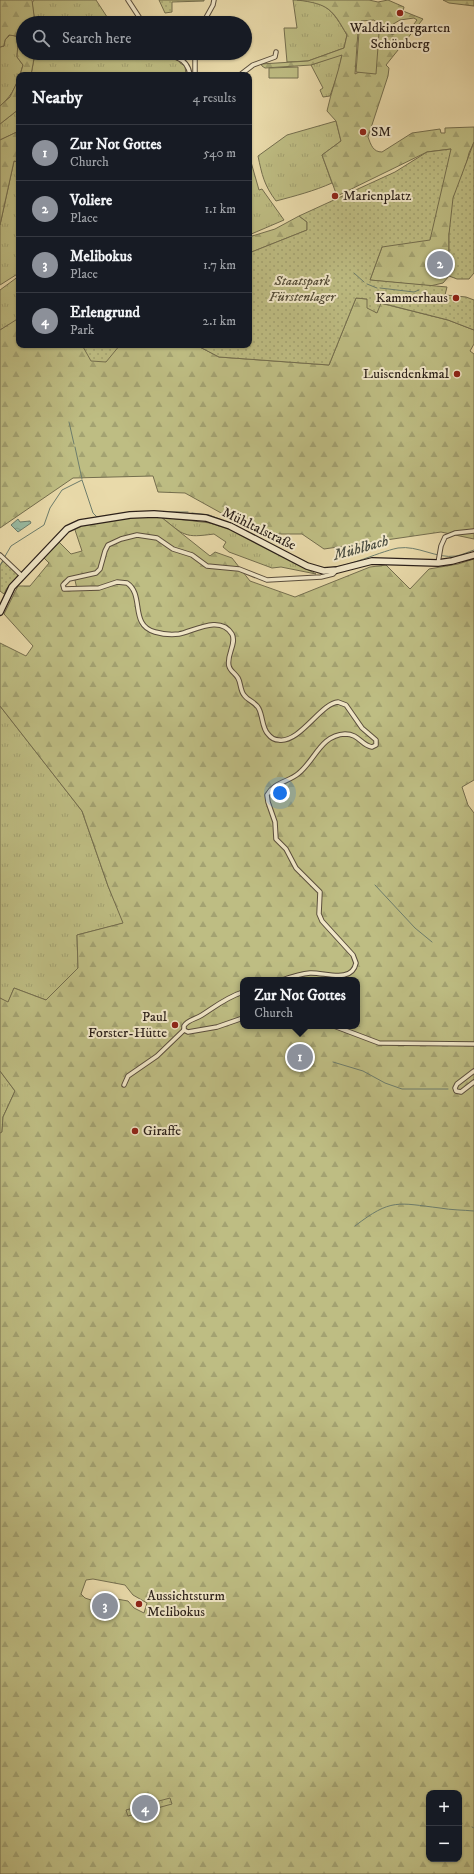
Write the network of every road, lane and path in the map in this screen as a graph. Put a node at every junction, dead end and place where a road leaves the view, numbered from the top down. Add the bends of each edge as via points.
1 (128, 0) edge
2 (214, 0) edge
3 (138, 16) edge
4 (206, 16) edge
5 (276, 52) dead end
6 (181, 60) edge
7 (195, 60) edge
8 (190, 72) edge
9 (196, 72) edge
10 (244, 72) edge
11 (474, 532) edge
12 (474, 555) edge
13 (2, 557) edge
14 (438, 560) junction
15 (337, 570) junction
16 (22, 576) junction
17 (0, 612) edge
18 (295, 977) edge
19 (240, 993) edge
20 (240, 1019) edge
21 (342, 1029) edge
22 (184, 1030) junction
23 (474, 1044) edge
24 (474, 1071) edge
25 (474, 1082) edge
26 (124, 1085) dead end

1 - 3 street
2 - 4 street
5 - 10 street via 275,57 253,65
6 - 8 street
7 - 9 street
11 - 14 street via 448,535 444,539
12 - 14 main road, Mühltalstraße via 452,561
13 - 16 street
14 - 15 main road, Mühltalstraße via 404,563 377,561
15 - 16 main road, Mühltalstraße via 311,568 230,526 200,516 154,514 116,517 71,526
15 - 18 street via 333,574 321,577 263,579 239,569 207,566 192,555 171,548 157,538 137,535 108,545 100,569 96,573 69,579 63,584 64,589 69,590 81,587 99,588 117,582 127,583 134,592 143,626 153,631 178,634 206,625 230,631 234,641 229,656 230,669 238,677 244,695 257,706 266,731 272,738 290,738 330,704 338,702 346,706 362,728 374,738 377,744 372,747 353,735 334,737 318,749 298,774 272,788 267,795 275,822 276,836 296,868 319,889 319,914 322,921 353,955 356,963 352,971 344,975 312,973
16 - 17 main road, Mühltalstraße via 10,590
19 - 22 street via 186,1023
20 - 22 street via 217,1027 188,1032
21 - 23 street via 372,1042 385,1044
22 - 26 street via 157,1056 128,1076
24 - 25 street via 457,1084 456,1091 461,1092

